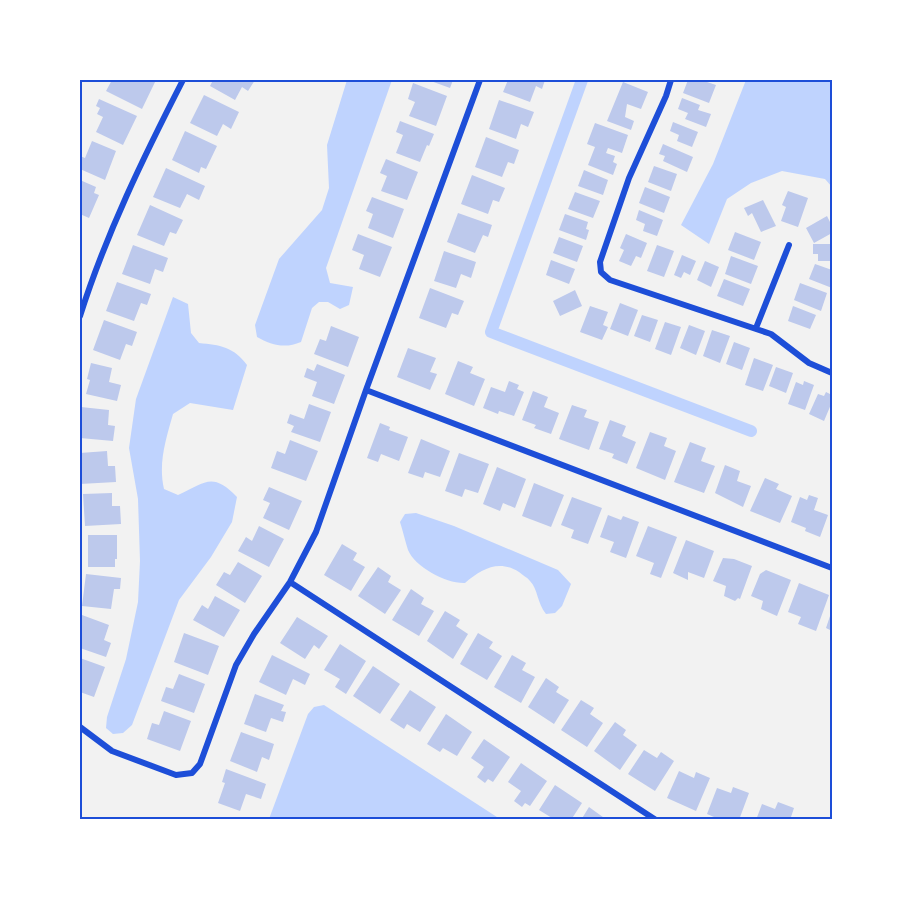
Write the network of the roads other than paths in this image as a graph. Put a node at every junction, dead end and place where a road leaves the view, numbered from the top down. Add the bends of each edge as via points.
1 (183, 80) edge
2 (480, 80) edge
3 (671, 80) edge
4 (789, 245) dead end
5 (80, 316) edge
6 (756, 328) junction
7 (832, 373) edge
8 (366, 390) junction
9 (832, 568) edge
10 (290, 582) junction
11 (80, 727) edge
12 (645, 817) edge
13 (656, 819) edge

1 - 5 street via 113,228
2 - 8 street
3 - 6 street via 629,177 600,262 601,272 610,280
4 - 6 street
6 - 7 street via 771,334 808,363
8 - 9 street
8 - 10 street via 316,532
10 - 11 street via 236,665 200,764 192,773 176,775 112,751
10 - 12 street
12 - 13 street

